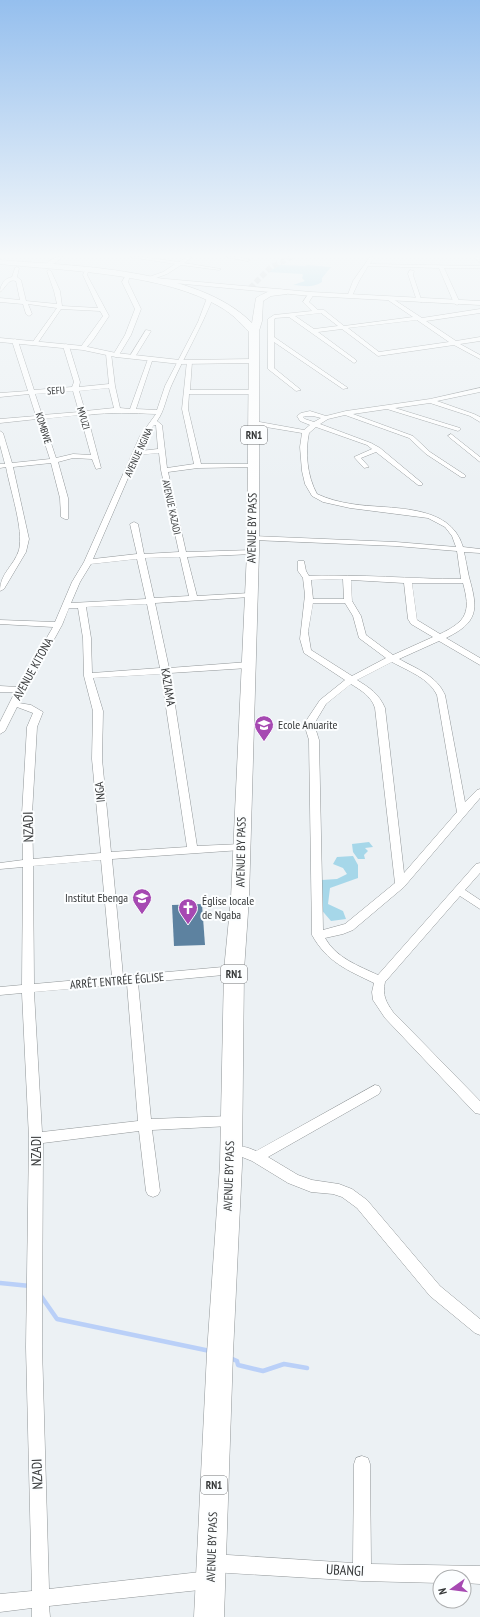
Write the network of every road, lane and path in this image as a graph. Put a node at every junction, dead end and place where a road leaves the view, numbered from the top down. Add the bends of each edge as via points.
1 (42, 332) edge
2 (95, 332) edge
3 (129, 332) edge
4 (147, 332) edge
5 (194, 332) edge
6 (254, 332) edge
7 (272, 332) edge
8 (316, 332) edge
9 (348, 332) edge
10 (440, 332) edge
11 (272, 338) junction
12 (480, 339) edge
13 (0, 340) edge
14 (15, 341) junction
15 (35, 343) junction
16 (455, 343) junction
17 (66, 346) junction
18 (83, 348) junction
19 (113, 354) junction
20 (133, 356) junction
21 (480, 357) edge
22 (151, 359) junction
23 (354, 360) dead end
24 (254, 361) junction
25 (180, 362) junction
26 (189, 362) junction
27 (112, 386) junction
28 (345, 388) dead end
29 (75, 389) junction
30 (298, 390) dead end
31 (480, 390) edge
32 (32, 392) junction
33 (186, 392) junction
34 (254, 392) junction
35 (470, 392) junction
36 (0, 395) edge
37 (480, 395) edge
38 (430, 401) junction
39 (387, 408) junction
40 (117, 410) junction
41 (132, 412) junction
42 (160, 412) junction
43 (83, 413) junction
44 (346, 413) junction
45 (41, 417) junction
46 (326, 418) junction
47 (480, 420) edge
48 (0, 421) edge
49 (151, 423) junction
50 (254, 423) junction
51 (316, 425) junction
52 (458, 429) dead end
53 (305, 432) junction
54 (0, 433) edge
55 (451, 436) dead end
56 (378, 449) junction
57 (161, 451) junction
58 (136, 453) junction
59 (95, 457) junction
60 (480, 460) edge
61 (54, 461) junction
62 (0, 466) edge
63 (9, 466) junction
64 (198, 466) junction
65 (253, 466) junction
66 (366, 467) dead end
67 (98, 468) dead end
68 (164, 470) junction
69 (463, 476) dead end
70 (420, 484) dead end
71 (65, 517) dead end
72 (134, 524) dead end
73 (252, 538) junction
74 (460, 549) junction
75 (480, 551) edge
76 (253, 552) junction
77 (182, 554) junction
78 (140, 556) junction
79 (88, 562) junction
80 (301, 563) dead end
81 (307, 578) junction
82 (347, 578) junction
83 (408, 581) junction
84 (465, 581) junction
85 (0, 589) edge
86 (250, 595) junction
87 (193, 598) junction
88 (150, 600) junction
89 (309, 601) junction
90 (348, 601) junction
91 (82, 605) junction
92 (66, 606) junction
93 (0, 622) edge
94 (58, 625) junction
95 (439, 638) junction
96 (393, 659) junction
97 (480, 662) edge
98 (248, 665) junction
99 (166, 671) junction
100 (88, 676) junction
101 (352, 680) junction
102 (0, 689) edge
103 (21, 690) junction
104 (13, 704) junction
105 (3, 720) edge
106 (0, 732) edge
107 (480, 792) edge
108 (462, 811) junction
109 (241, 847) junction
110 (193, 851) junction
111 (105, 856) junction
112 (28, 863) junction
113 (0, 866) edge
114 (480, 866) edge
115 (400, 884) junction
116 (458, 890) junction
117 (480, 905) edge
118 (318, 935) junction
119 (234, 970) junction
120 (132, 979) junction
121 (118, 981) junction
122 (380, 981) junction
123 (28, 989) junction
124 (0, 991) edge
125 (375, 1090) dead end
126 (480, 1109) edge
127 (230, 1121) junction
128 (145, 1125) junction
129 (36, 1138) junction
130 (257, 1157) junction
131 (231, 1165) junction
132 (153, 1190) dead end
133 (480, 1328) edge
134 (362, 1464) dead end
135 (210, 1571) junction
136 (362, 1572) junction
137 (480, 1575) edge
138 (41, 1598) junction
139 (0, 1603) edge
140 (41, 1617) edge
141 (209, 1617) edge

1 - 15 street
2 - 18 street
3 - 19 street
4 - 20 street
5 - 25 street, AVENUE NGINA
6 - 24 highway, AVENUE BY PASS / RN1
7 - 11 street
8 - 23 street
9 - 16 street via 378,354
10 - 16 street
11 - 28 street
11 - 30 street via 271,369
12 - 16 street
13 - 14 street
14 - 15 street
14 - 32 street, KOMBWE
15 - 17 street
16 - 21 street
17 - 18 street
17 - 29 street, MVUZI via 77,382
18 - 19 street
19 - 20 street
19 - 27 street
20 - 22 street
22 - 25 street
22 - 41 street
24 - 26 street
24 - 34 highway, AVENUE BY PASS / RN1
25 - 26 street
25 - 42 street, AVENUE NGINA via 168,386
26 - 33 street
27 - 29 street, SEFU
27 - 40 street
29 - 32 street, SEFU
29 - 43 street, MVUZI
31 - 35 street
32 - 36 street, SEFU
32 - 45 street, KOMBWE
33 - 34 street
33 - 64 street via 185,409
34 - 50 highway, AVENUE BY PASS / RN1
35 - 37 street
35 - 38 street
38 - 39 street
38 - 47 street
39 - 44 street
39 - 52 street
40 - 41 street
40 - 43 street
41 - 42 street
42 - 49 street, AVENUE NGINA
43 - 45 street
43 - 59 street, MVUZI
44 - 46 street
44 - 69 street via 406,434 428,453
45 - 48 street
45 - 61 street, KOMBWE
46 - 51 street
46 - 51 street via 309,413 300,416 302,420
49 - 57 street, AVENUE KAZADI via 160,425
49 - 58 street, AVENUE NGINA
50 - 53 street
50 - 65 highway, AVENUE BY PASS / RN1
51 - 53 street
51 - 56 street
53 - 74 street via 303,440 308,482 314,495 343,506 404,511 428,516 455,532
54 - 63 street
55 - 60 street
56 - 66 street via 357,456
56 - 70 street
57 - 58 street
57 - 68 street, AVENUE KAZADI
58 - 79 street, AVENUE NGINA
59 - 61 street via 73,456
59 - 67 street, MVUZI
61 - 63 street
61 - 71 street, KOMBWE via 64,498
62 - 63 street
63 - 85 street via 25,534 25,546
64 - 65 street
64 - 68 street
65 - 73 highway, AVENUE BY PASS / RN1
68 - 77 street, AVENUE KAZADI
72 - 78 street, KAZIAMA
73 - 74 street
73 - 76 highway, AVENUE BY PASS / RN1
74 - 75 street
74 - 84 street
76 - 77 street
76 - 86 highway, AVENUE BY PASS / RN1
77 - 78 street
77 - 87 street, AVENUE KAZADI
78 - 79 street
78 - 88 street, KAZIAMA
79 - 92 street, AVENUE NGINA
80 - 81 street via 302,572
81 - 82 street
81 - 89 street
82 - 83 street
82 - 90 street
83 - 84 street
83 - 95 street via 412,619
84 - 95 street via 471,602 466,622
86 - 87 street
86 - 98 highway, AVENUE BY PASS / RN1
87 - 88 street
88 - 91 street
88 - 99 street, KAZIAMA
89 - 90 street
89 - 101 street via 306,609 304,645 307,651
90 - 96 street via 357,616 362,636
91 - 92 street
91 - 100 street, INGA via 87,638
92 - 94 street, AVENUE KITONA
93 - 94 street
94 - 103 street, AVENUE KITONA
95 - 96 street
95 - 97 street
96 - 101 street
96 - 108 street via 437,686 441,695
98 - 99 street
98 - 109 highway, AVENUE BY PASS / RN1
99 - 100 street
99 - 110 street, KAZIAMA
100 - 111 street, INGA via 98,711 97,759
101 - 115 street via 371,693 380,708
101 - 118 street via 326,698 316,709 309,724 314,740
102 - 103 street
103 - 104 street, AVENUE KITONA
104 - 105 street, AVENUE KITONA
104 - 112 street, NZADI via 38,712 32,727 27,814
105 - 106 street, AVENUE KITONA
107 - 108 street
108 - 115 street
109 - 110 street
109 - 119 highway, AVENUE BY PASS / RN1
110 - 111 street
111 - 112 street
111 - 121 street, INGA
112 - 113 street
112 - 123 street, NZADI
114 - 116 street
115 - 118 street via 349,927
116 - 117 street
116 - 122 street
118 - 122 street via 322,943 345,964
119 - 120 street, ARRÊT ENTRÉE ÉGLISE
119 - 127 highway, AVENUE BY PASS / RN1
120 - 121 street, ARRÊT ENTRÉE ÉGLISE
120 - 128 street
121 - 123 street, ARRÊT ENTRÉE ÉGLISE
122 - 126 street via 377,992 379,1000 390,1015
123 - 124 street, ARRÊT ENTRÉE ÉGLISE
123 - 129 street, NZADI
125 - 130 street
127 - 128 street
127 - 131 highway, AVENUE BY PASS / RN1
128 - 129 street
128 - 132 street
129 - 138 street, NZADI via 34,1347
130 - 131 street via 243,1151 235,1152
130 - 133 street via 293,1179 312,1186 334,1188 347,1193 362,1204 435,1291
131 - 135 highway, AVENUE BY PASS / RN1
134 - 136 street
135 - 136 street, UBANGI
135 - 138 street, UBANGI
135 - 141 highway, AVENUE BY PASS / RN1
136 - 137 street, UBANGI
138 - 139 street, UBANGI
138 - 140 street, NZADI

